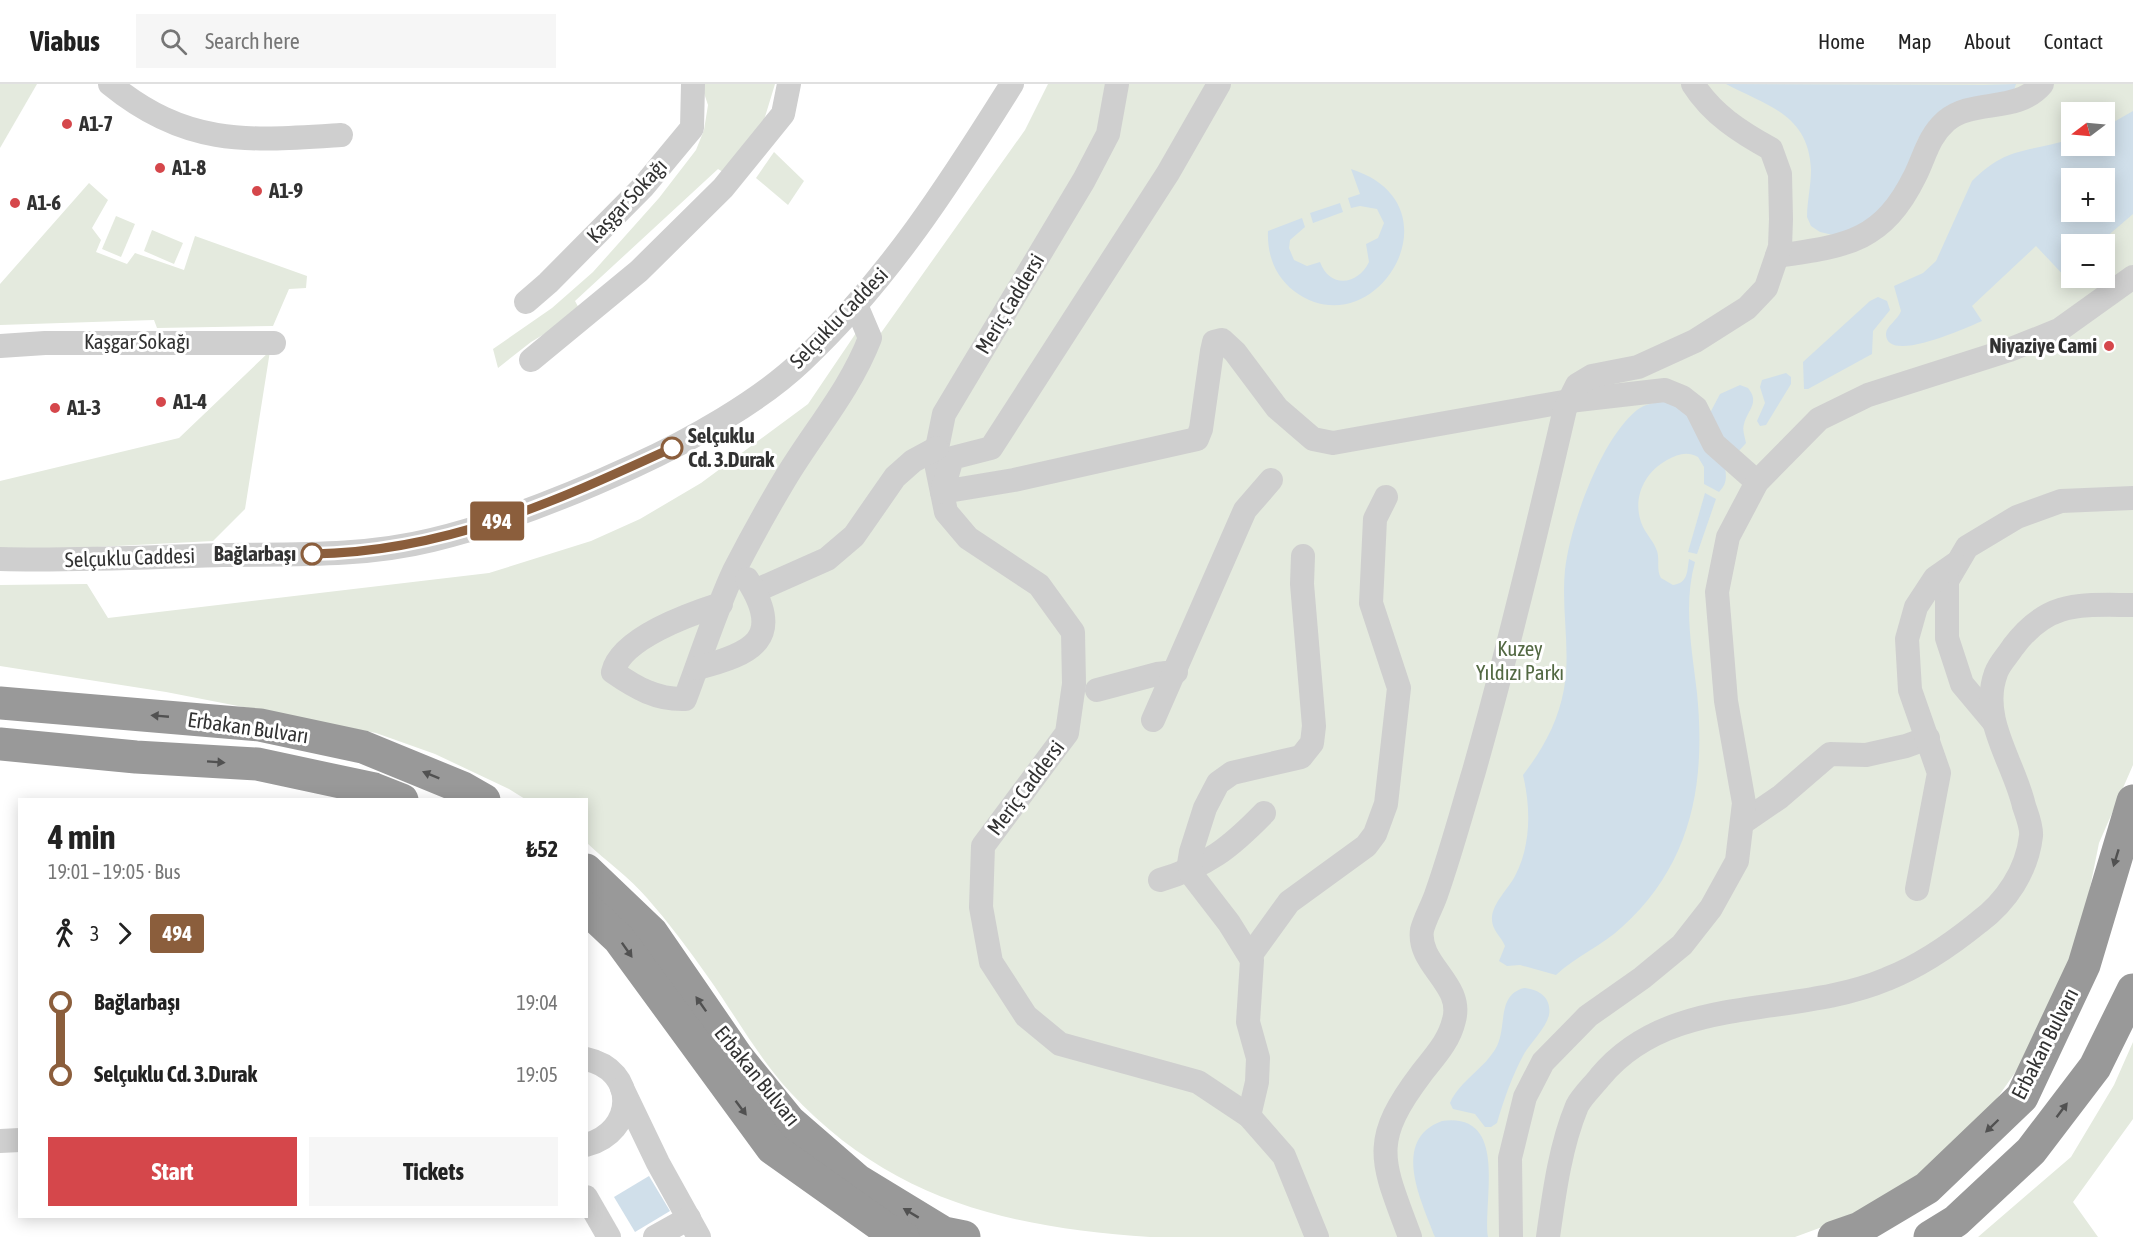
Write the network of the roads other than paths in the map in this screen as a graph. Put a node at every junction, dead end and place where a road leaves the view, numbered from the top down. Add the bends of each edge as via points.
1 (110, 84) edge
2 (693, 84) edge
3 (789, 84) edge
4 (1012, 84) edge
5 (1118, 84) edge
6 (1219, 84) edge
7 (1693, 84) edge
8 (2042, 84) edge
9 (341, 135) dead end
10 (1777, 256) junction
11 (2133, 277) edge
12 (526, 302) dead end
13 (856, 304) junction
14 (274, 343) dead end
15 (0, 346) edge
16 (531, 360) dead end
17 (1569, 401) junction
18 (937, 448) junction
19 (1271, 480) dead end
20 (1757, 482) junction
21 (942, 492) junction
22 (1386, 497) dead end
23 (2133, 498) edge
24 (1303, 556) dead end
25 (0, 559) edge
26 (1959, 561) junction
27 (738, 564) junction
28 (755, 591) junction
29 (722, 604) junction
30 (2133, 605) edge
31 (697, 668) junction
32 (1176, 672) junction
33 (0, 688) edge
34 (1098, 690) dead end
35 (0, 703) edge
36 (127, 713) junction
37 (1154, 720) dead end
38 (1994, 722) junction
39 (1928, 738) junction
40 (0, 744) edge
41 (0, 754) edge
42 (136, 757) junction
43 (397, 798) edge
44 (480, 798) edge
45 (2133, 801) edge
46 (1264, 813) dead end
47 (1742, 824) junction
48 (1191, 871) junction
49 (588, 872) edge
50 (1160, 880) dead end
51 (1917, 890) dead end
52 (588, 910) edge
53 (1250, 956) junction
54 (2133, 990) edge
55 (588, 1060) edge
56 (622, 1088) junction
57 (1249, 1116) junction
58 (18, 1140) edge
59 (0, 1141) edge
60 (588, 1144) edge
61 (588, 1200) edge
62 (694, 1228) edge
63 (1943, 1232) edge
64 (609, 1237) edge
65 (655, 1237) edge
66 (903, 1237) edge
67 (964, 1237) edge
68 (1317, 1237) edge
69 (1410, 1237) edge
70 (1511, 1237) edge
71 (1548, 1237) edge
72 (1833, 1237) edge

1 - 9 street via 133,103 211,136 263,140
2 - 12 street, Kaşgar Sokağı via 692,128 643,187
3 - 16 street via 783,114 723,188 639,271
4 - 13 street, Selçuklu Caddesi via 945,192 902,251
5 - 18 street, Meriç Caddersi via 1108,134 944,414
6 - 21 street via 1168,173 991,448 952,458
7 - 10 street via 1711,110 1771,149 1780,174
8 - 10 street via 2020,100 1964,110 1947,121 1929,141 1916,176 1894,212 1875,230 1818,250
10 - 17 street via 1766,288 1747,309 1695,341 1638,367 1592,376 1577,385
11 - 20 street via 2060,330 1868,395 1820,419
13 - 25 street, Selçuklu Caddesi via 800,363 678,446 563,498 487,524 430,540 360,552 56,561
13 - 27 street via 870,338 860,365 785,478
14 - 15 street, Kaşgar Sokağı
17 - 20 street via 1642,390 1665,390 1683,396 1696,408 1714,444
17 - 21 street via 1333,443 1313,439 1277,408 1222,340 1214,342 1197,439
17 - 69 street via 1474,769 1423,927 1421,941 1456,1002 1447,1040 1401,1100 1384,1148 1392,1194
18 - 21 street, Meriç Caddersi via 935,458
18 - 28 street via 895,477 854,536 827,559
19 - 32 street via 1245,510
20 - 47 street via 1728,537 1718,592 1726,701 1744,803
21 - 57 street, Meriç Caddersi via 946,512 968,538 1039,585 1073,632 1074,684 1067,733 983,846 981,907 991,962 1026,1016 1060,1044 1198,1082
22 - 53 street via 1375,519 1371,603 1399,688 1386,804 1366,846 1289,902
23 - 26 street via 2061,501 2028,513 1967,547
24 - 48 street via 1312,743 1301,757 1232,773 1218,783 1191,852
26 - 38 street via 1947,581 1947,638 1962,684
26 - 39 street via 1935,578 1916,607 1907,639 1910,690
27 - 28 street
27 - 29 street
28 - 31 street via 764,608 764,628 757,641 745,651
29 - 31 street
29 - 31 street via 644,637 615,661 613,672 665,699 685,699
30 - 38 street via 2062,608 2040,619 1996,671 1990,699
32 - 34 street
32 - 37 street
33 - 36 highway
35 - 36 highway, Erbakan Bulvarı
44 -> 36 highway, Erbakan Bulvarı via 363,747 260,725
38 - 71 street via 2018,780 2031,834 2019,878 1997,909 1952,943 1887,980 1671,1025 1614,1060 1578,1104 1556,1180
39 - 47 street via 1866,755 1830,754
39 - 51 street via 1939,773
40 - 42 highway, Erbakan Bulvarı
41 - 42 highway
42 -> 43 highway, Erbakan Bulvarı via 257,764 374,789
45 -> 72 highway, Erbakan Bulvarı via 2084,965 2022,1097 1927,1188 1860,1228
46 - 48 street via 1239,838
47 - 70 street via 1737,861 1711,908 1682,945 1588,1016 1543,1062 1526,1097 1510,1158
48 - 50 street
48 - 53 street
67 -> 49 highway, Erbakan Bulvarı via 944,1233 857,1180 789,1121 738,1058 652,933
52 -> 66 highway, Erbakan Bulvarı via 619,939 772,1148
53 - 57 street via 1248,1022 1258,1058
63 -> 54 highway, Erbakan Bulvarı via 2038,1142 2096,1067
55 - 56 street via 609,1068
56 - 60 street via 625,1106 620,1121 606,1137
56 - 62 street
57 - 68 street, Meriç Caddersi via 1284,1156
58 - 59 street
61 - 64 street
62 - 65 street

